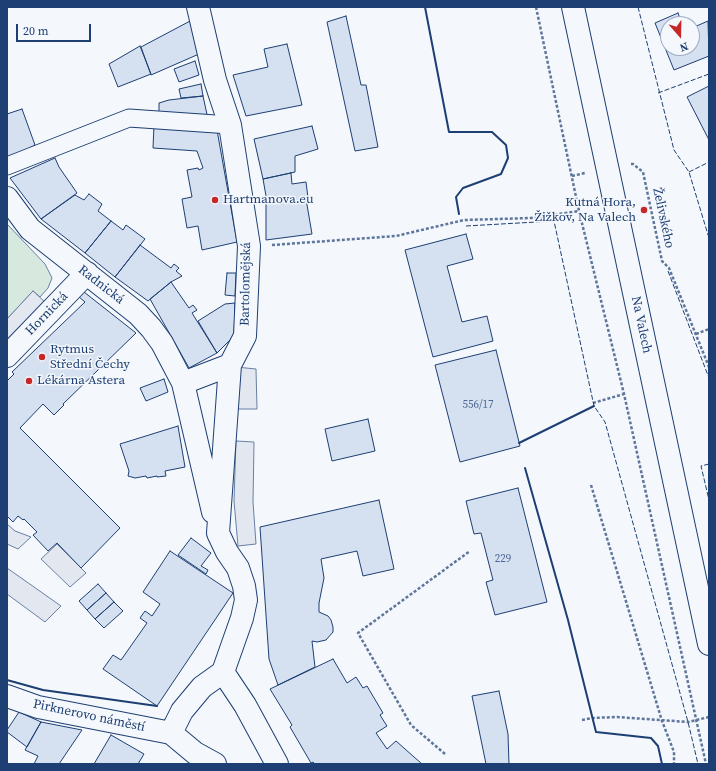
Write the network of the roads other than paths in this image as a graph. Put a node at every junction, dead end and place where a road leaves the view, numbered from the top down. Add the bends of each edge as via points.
1 (198, 7) edge
2 (573, 7) edge
3 (230, 125) junction
4 (7, 166) edge
5 (7, 198) edge
6 (86, 273) junction
7 (7, 356) edge
8 (230, 365) junction
9 (183, 383) junction
10 (218, 533) junction
11 (709, 644) edge
12 (223, 672) junction
13 (7, 696) edge
14 (171, 733) junction
15 (192, 758) edge
16 (216, 764) edge
17 (277, 764) edge

1 - 3 street, Bartolomějská via 215,80
2 - 11 street, Na Valech
3 - 4 street via 129,118
3 - 8 street, Bartolomějská via 249,246 245,336
5 - 6 street, Radnická via 30,229
6 - 7 street, Hornická
6 - 9 street, Radnická via 138,314 151,328
8 - 9 street
8 - 10 street, Bartolomějská
9 - 10 street, Radnická
10 - 12 street, Bartolomějská via 238,568 246,600
12 - 14 street via 202,687 182,711
12 - 17 street via 245,705
13 - 14 street, Pirknerovo náměstí via 38,707
14 - 15 street, Pirknerovo náměstí
15 - 16 street, Pirknerovo náměstí

